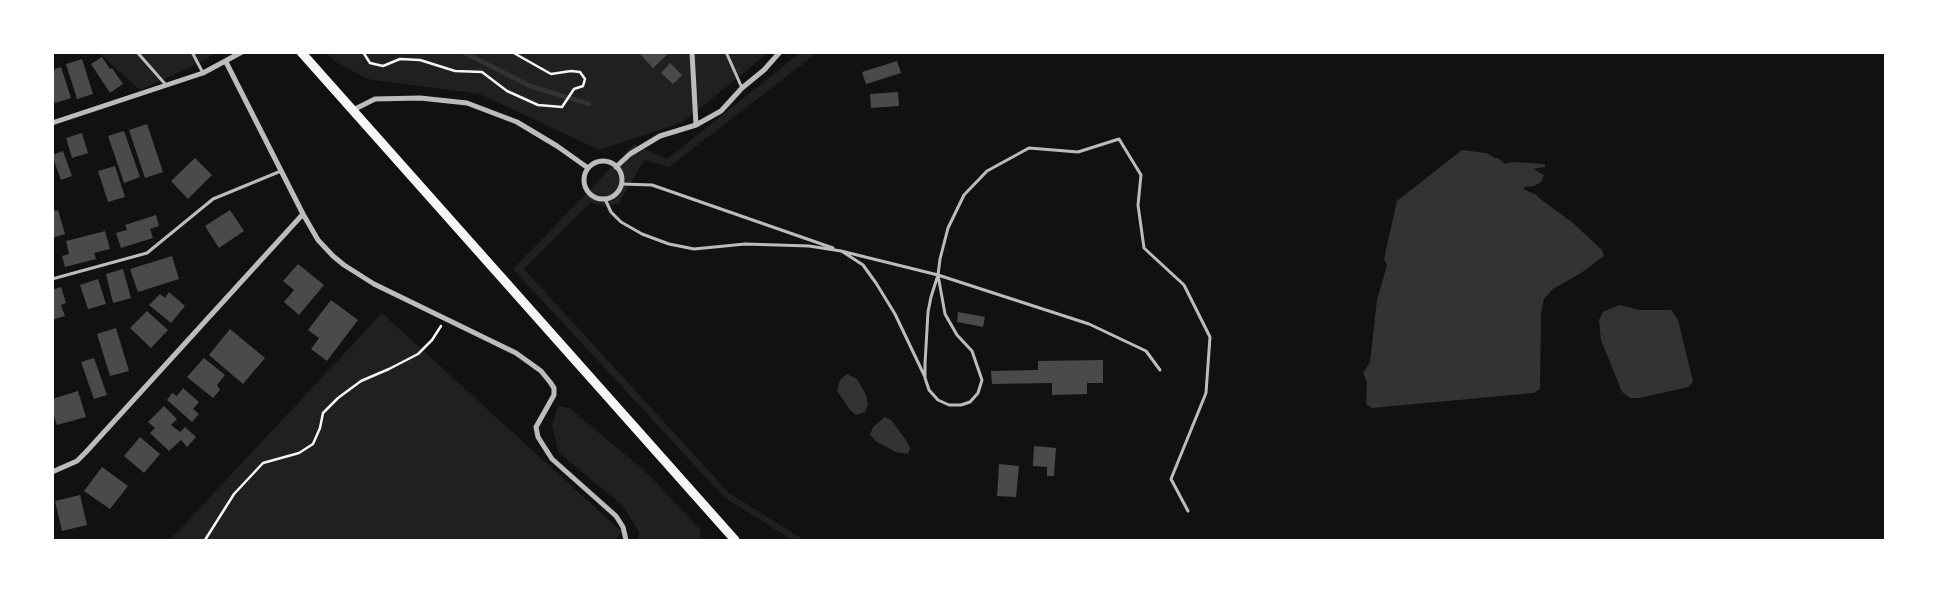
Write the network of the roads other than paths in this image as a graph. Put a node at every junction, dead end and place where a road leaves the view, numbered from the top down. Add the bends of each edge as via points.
1 (137, 52) edge
2 (192, 52) edge
3 (242, 52) edge
4 (301, 52) edge
5 (692, 52) edge
6 (726, 52) edge
7 (780, 52) edge
8 (226, 62) junction
9 (202, 72) junction
10 (167, 86) junction
11 (742, 88) junction
12 (353, 110) junction
13 (52, 123) edge
14 (696, 125) junction
15 (616, 167) junction
16 (588, 168) junction
17 (281, 171) junction
18 (622, 184) junction
19 (605, 199) junction
20 (303, 214) junction
21 (841, 251) junction
22 (938, 275) junction
23 (52, 279) edge
24 (1160, 370) dead end
25 (925, 378) junction
26 (52, 472) edge
27 (1188, 511) dead end
28 (731, 539) edge
29 (626, 540) edge

1 - 10 lane
2 - 9 lane
3 - 8 street
4 - 12 main road
5 - 14 street
6 - 11 lane
7 - 11 street
8 - 9 street
8 - 17 street
9 - 10 street
10 - 13 street
11 - 14 street via 721,112
12 - 16 street via 375,99 420,98 468,103 517,122
12 - 28 main road
14 - 15 street via 660,136 630,154
15 - 16 street via 599,162
15 - 18 street
16 - 19 street via 584,180 588,192 598,199
17 - 20 street
17 - 23 lane via 213,199 147,253
18 - 19 street via 616,194
18 - 21 lane via 652,185
19 - 21 lane via 621,222 670,244 694,249 777,244
20 - 26 street via 82,457
20 - 29 street via 318,240 344,265 374,284 516,353 541,371 554,388 554,395 536,427 538,438 552,459 616,516
21 - 22 lane
21 - 25 lane via 863,266 876,283
22 - 24 lane via 1089,324 1146,351
22 - 25 lane via 928,312
22 - 25 lane via 945,314 972,351 982,380 978,393 961,406 938,400 928,390
22 - 27 lane via 948,228 964,196 987,171 1029,148 1078,152 1119,139 1141,175 1138,205 1144,248 1184,285 1210,337 1206,394 1171,480

